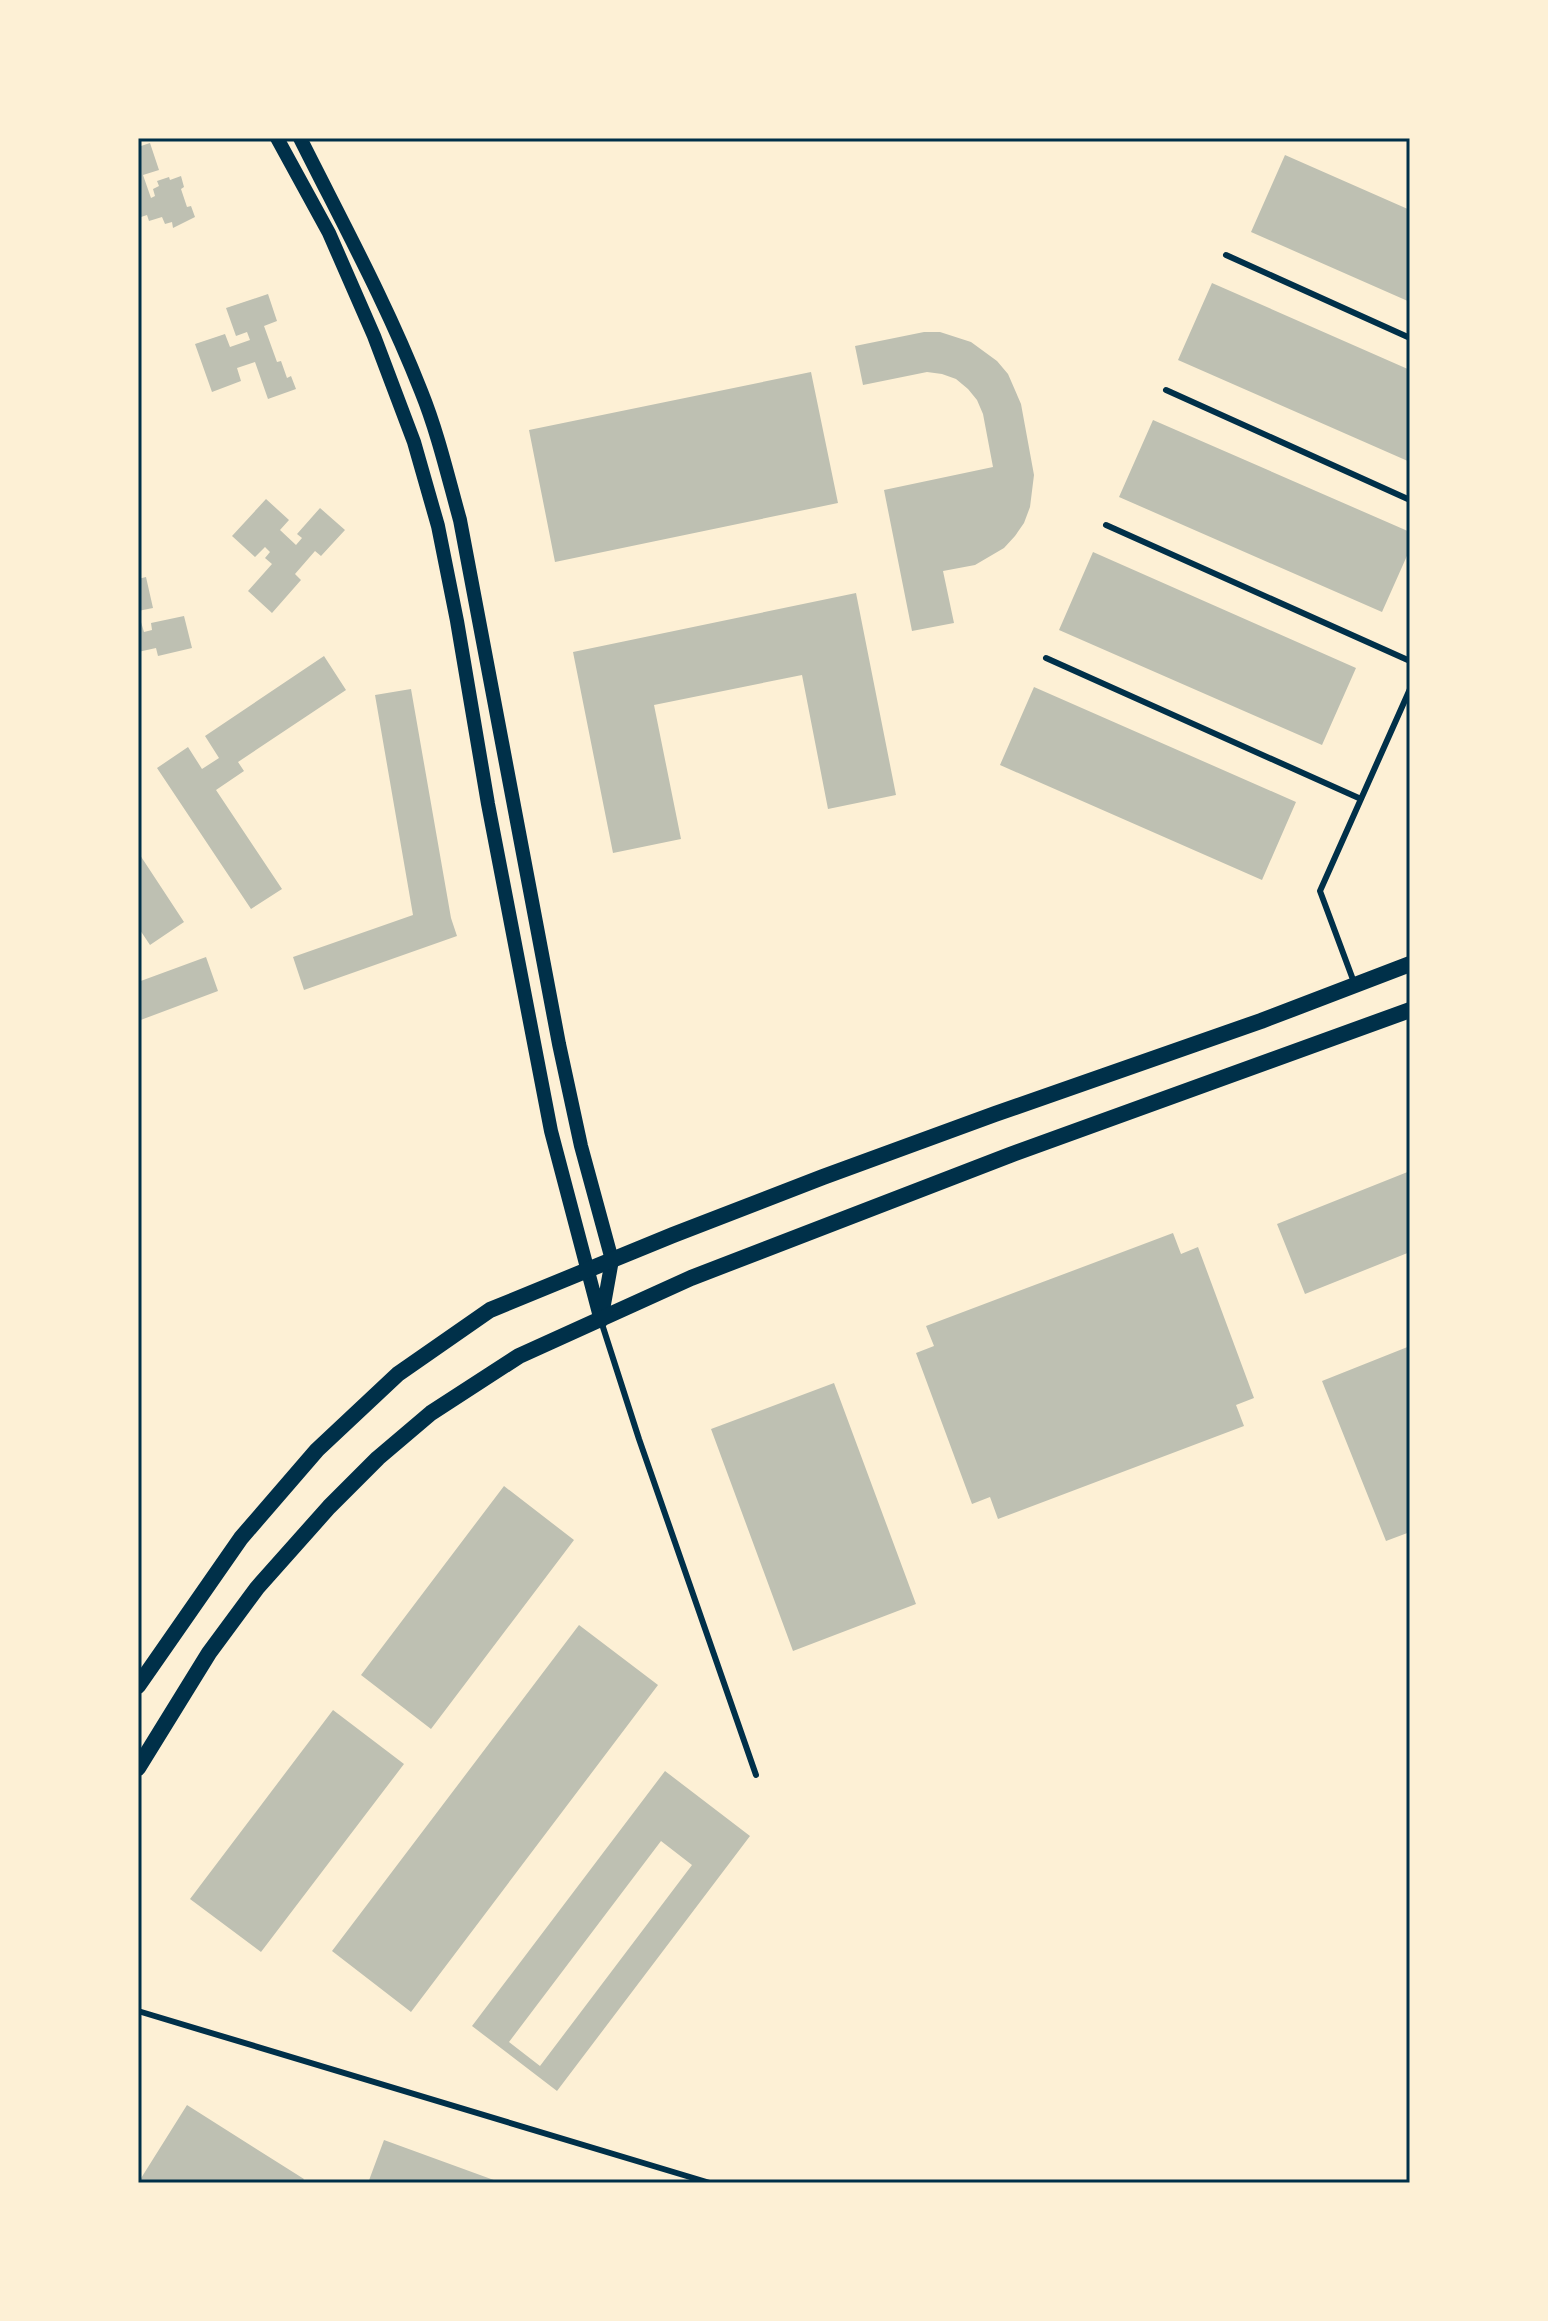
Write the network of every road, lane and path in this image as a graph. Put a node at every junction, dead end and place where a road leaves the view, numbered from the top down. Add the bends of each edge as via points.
1 (277, 138) edge
2 (300, 138) edge
3 (1226, 255) dead end
4 (1410, 338) edge
5 (1166, 390) dead end
6 (1410, 500) edge
7 (1106, 525) dead end
8 (1046, 658) dead end
9 (1410, 661) edge
10 (1410, 689) edge
11 (1361, 799) junction
12 (1410, 964) edge
13 (1355, 985) junction
14 (1410, 1010) edge
15 (612, 1260) junction
16 (588, 1270) junction
17 (601, 1321) junction
18 (138, 1686) edge
19 (138, 1768) edge
20 (756, 1775) dead end
21 (138, 2011) edge
22 (710, 2183) edge

1 - 16 street via 329,233 374,336 414,442 438,526 551,1131
2 - 15 street via 392,322 440,444 480,620 559,1044
3 - 4 lane
5 - 6 lane
7 - 9 lane
8 - 11 lane
10 - 11 lane
11 - 13 lane via 1320,891
12 - 13 main road
13 - 15 main road via 837,1172
14 - 17 main road via 691,1278
15 - 16 main road
15 - 17 street
16 - 17 street
16 - 18 main road via 490,1310 398,1374 317,1450 241,1538
17 - 19 main road via 519,1356 431,1413 378,1458 257,1588 209,1653
17 - 20 lane
21 - 22 lane

